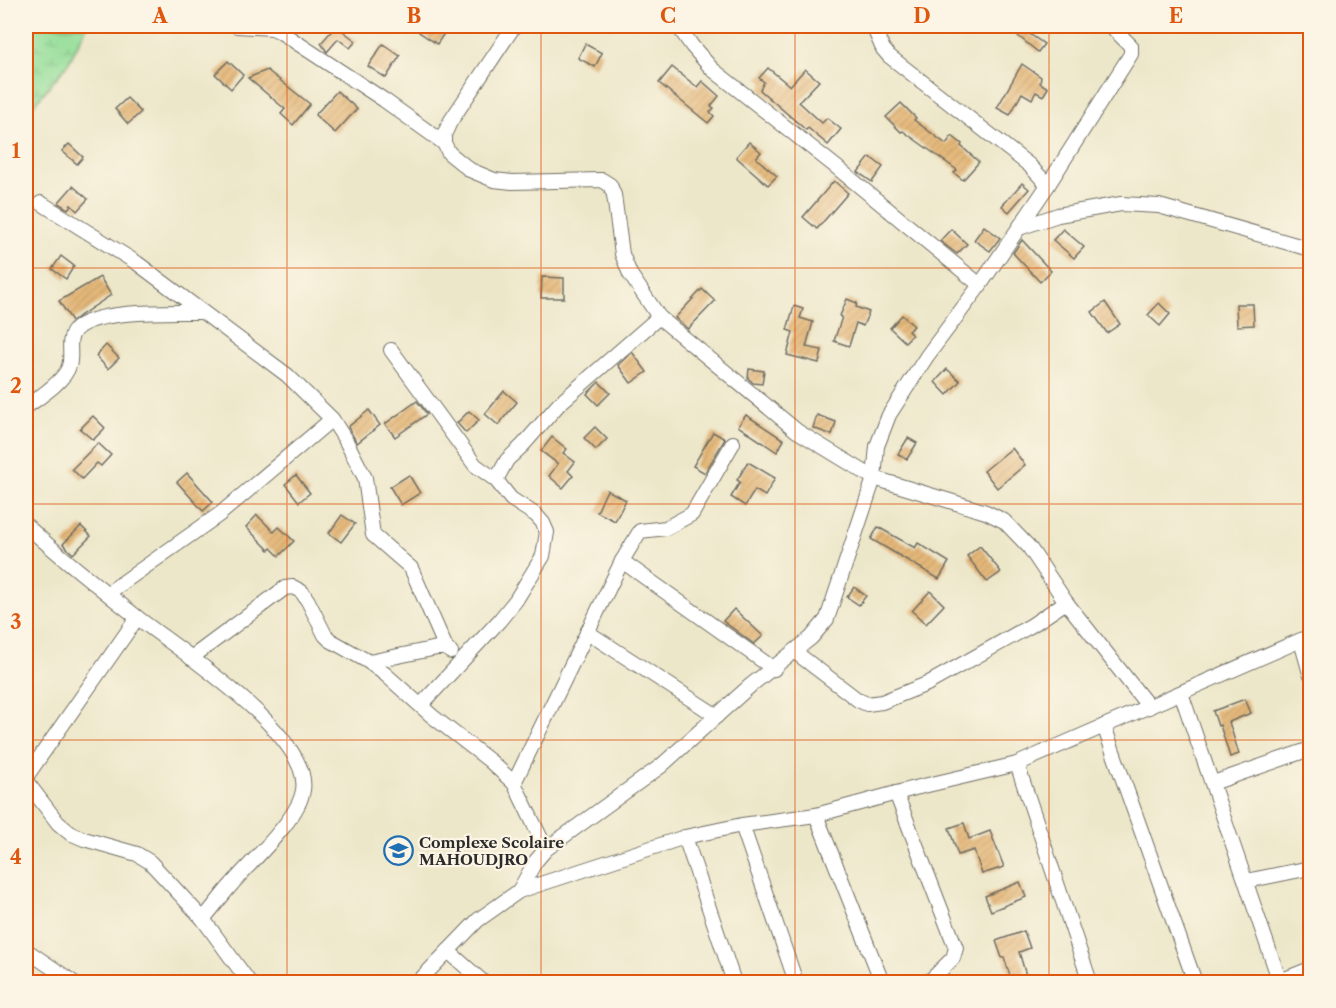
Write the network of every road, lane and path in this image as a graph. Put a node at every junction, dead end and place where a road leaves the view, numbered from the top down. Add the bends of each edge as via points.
1 (237, 26) edge
2 (514, 26) edge
3 (678, 26) edge
4 (873, 26) edge
5 (1111, 26) edge
6 (444, 143) junction
7 (1048, 185) junction
8 (41, 203) dead end
9 (1019, 228) junction
10 (1311, 249) edge
11 (980, 285) junction
12 (202, 312) junction
13 (659, 317) junction
14 (391, 350) dead end
15 (26, 407) edge
16 (332, 419) junction
17 (734, 443) dead end
18 (507, 460) junction
19 (475, 465) junction
20 (874, 478) junction
21 (496, 480) junction
22 (26, 525) edge
23 (622, 561) junction
24 (108, 593) junction
25 (1066, 602) junction
26 (137, 618) junction
27 (587, 632) junction
28 (1306, 638) edge
29 (446, 648) junction
30 (795, 652) junction
31 (192, 658) junction
32 (369, 662) junction
33 (461, 662) junction
34 (774, 669) junction
35 (1311, 673) edge
36 (1181, 693) junction
37 (421, 705) junction
38 (1149, 706) junction
39 (717, 716) junction
40 (1104, 726) junction
41 (1311, 749) edge
42 (1017, 764) junction
43 (26, 779) edge
44 (514, 783) junction
45 (1213, 783) junction
46 (896, 793) junction
47 (816, 815) junction
48 (742, 825) junction
49 (685, 837) junction
50 (546, 849) junction
51 (1311, 868) edge
52 (1246, 881) junction
53 (519, 891) junction
54 (203, 920) junction
55 (26, 950) edge
56 (448, 951) junction
57 (1311, 969) edge
58 (73, 982) edge
59 (249, 982) edge
60 (418, 982) edge
61 (483, 982) edge
62 (734, 982) edge
63 (796, 982) edge
64 (882, 982) edge
65 (929, 982) edge
66 (1090, 982) edge
67 (1195, 982) edge
68 (1280, 982) edge

1 - 6 street via 279,31
2 - 6 street via 450,122
3 - 11 street via 712,69
4 - 7 street via 889,56 1029,165
5 - 7 street via 1131,46 1131,54
6 - 13 street via 458,162 494,180 603,180 610,185 622,254 630,274
7 - 9 street
8 - 12 street via 122,252
9 - 10 street via 1058,215 1121,204 1159,206
9 - 11 street
11 - 20 street via 889,415 877,446
12 - 15 street via 136,314 85,324 70,339 65,374
12 - 16 street via 287,375
13 - 18 street via 559,404
13 - 20 street via 797,430
14 - 19 street
16 - 24 street via 220,514
16 - 29 street via 365,478 373,535 411,568
17 - 23 street via 692,514 666,528 640,531
18 - 19 street
18 - 21 street
19 - 21 street
20 - 25 street via 1004,521 1029,546
20 - 30 street via 827,619
21 - 33 street via 511,499 543,522 546,543 543,556 516,600
22 - 24 street
23 - 27 street
23 - 34 street
24 - 26 street
25 - 30 street via 927,684 882,702 867,704 858,700
25 - 38 street
26 - 31 street
26 - 43 street
27 - 39 street
27 - 44 street
28 - 35 street
28 - 36 street
29 - 32 street
29 - 33 street
30 - 34 street
31 - 32 street via 267,600 293,587 302,592 325,634
31 - 54 street via 235,690 291,749 304,789 288,820
32 - 37 street
33 - 37 street
34 - 39 street
36 - 38 street
36 - 45 street
37 - 44 street
38 - 40 street
39 - 50 street via 661,766
40 - 42 street
40 - 67 street
41 - 45 street
42 - 46 street
42 - 66 street
43 - 54 street via 69,833 137,854 150,862
44 - 50 street
45 - 52 street
46 - 47 street
46 - 65 street via 956,948 953,958
47 - 48 street
47 - 64 street
48 - 49 street
48 - 63 street
49 - 53 street
49 - 62 street
50 - 53 street
51 - 52 street
52 - 68 street
53 - 56 street via 478,920
54 - 59 street
55 - 58 street
56 - 60 street
56 - 61 street
57 - 68 street

